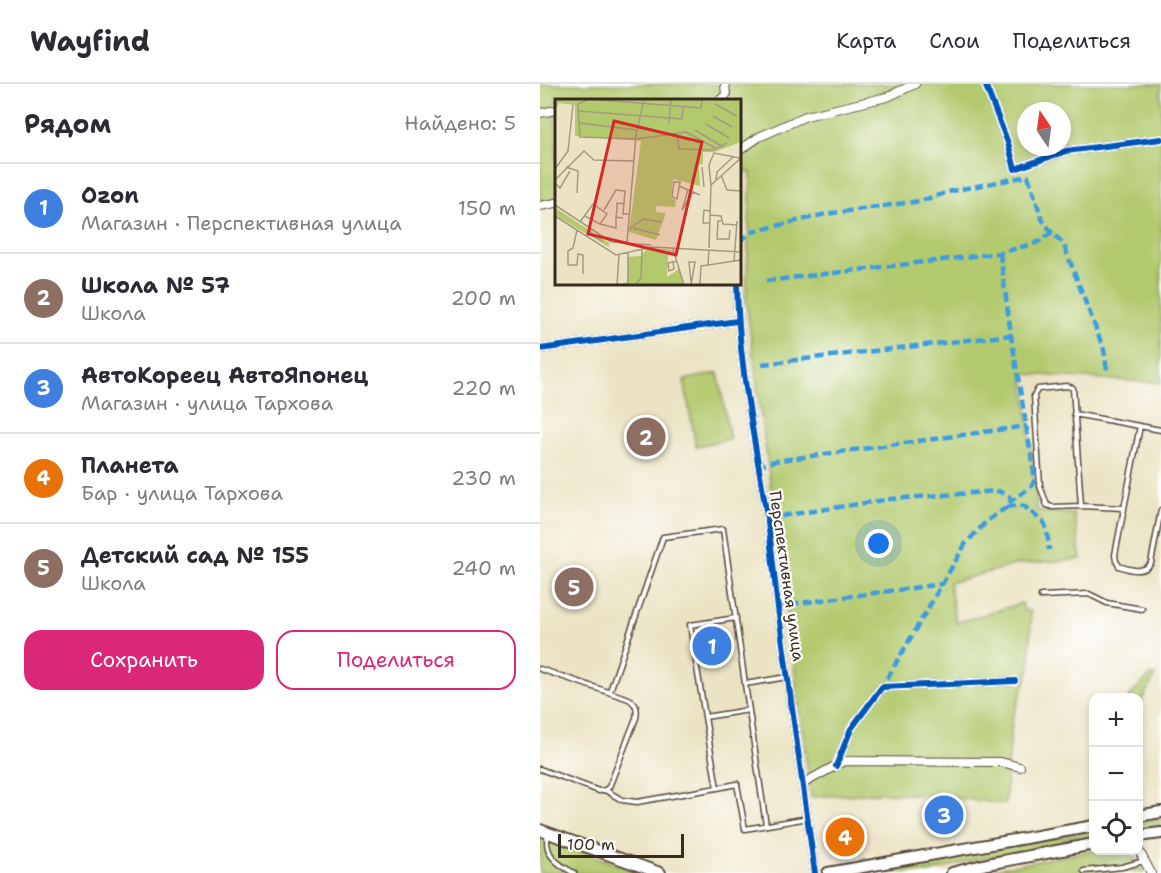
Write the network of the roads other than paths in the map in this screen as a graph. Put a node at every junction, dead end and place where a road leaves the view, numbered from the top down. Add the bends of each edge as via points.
1 (725, 84) edge
2 (915, 84) edge
3 (985, 84) edge
4 (721, 99) edge
5 (555, 110) edge
6 (540, 113) edge
7 (1161, 139) edge
8 (741, 149) edge
9 (555, 203) edge
10 (540, 206) edge
11 (736, 285) edge
12 (737, 321) junction
13 (540, 349) edge
14 (1074, 414) junction
15 (1140, 426) junction
16 (1161, 430) edge
17 (1081, 506) junction
18 (1124, 508) junction
19 (1161, 510) edge
20 (1041, 596) dead end
21 (1142, 609) dead end
22 (736, 618) junction
23 (540, 669) edge
24 (788, 677) junction
25 (1015, 681) dead end
26 (745, 684) junction
27 (610, 691) junction
28 (749, 710) junction
29 (705, 717) junction
30 (836, 766) junction
31 (1020, 767) dead end
32 (540, 769) edge
33 (804, 783) junction
34 (717, 788) junction
35 (605, 790) junction
36 (1161, 812) edge
37 (1143, 815) edge
38 (809, 818) junction
39 (766, 825) junction
40 (1089, 827) edge
41 (544, 831) edge
42 (1161, 832) edge
43 (1143, 835) edge
44 (1089, 845) edge
45 (1141, 855) edge
46 (1144, 860) junction
47 (866, 868) edge
48 (1084, 871) dead end
49 (574, 873) edge
50 (660, 873) edge
51 (815, 873) edge
52 (833, 873) edge
53 (884, 873) edge
54 (952, 873) edge
55 (1151, 873) edge

1 - 4 street via 726,95
2 - 8 street via 887,97 806,116 759,136
3 - 7 street via 1015,169 1066,151
5 - 6 street
9 - 10 street
11 - 12 street, Перспективная улица
12 - 13 street
12 - 24 street, Перспективная улица
14 - 15 lane
14 - 17 lane
14 - 17 lane via 1070,386 1038,389 1034,395 1043,500 1052,507
15 - 16 lane
15 - 18 lane
17 - 18 lane
18 - 19 lane via 1116,561 1119,566 1143,570 1151,563
20 - 21 lane via 1089,594 1107,603
22 - 26 lane
22 - 27 lane via 723,529 663,537
22 - 29 lane via 690,625
23 - 27 lane
24 - 26 lane
24 - 33 street, Перспективная улица
25 - 30 street via 882,687 850,729
26 - 28 lane
27 - 35 lane via 628,699 638,710
28 - 29 lane
28 - 39 lane
29 - 34 lane
30 - 31 street via 844,761 867,760 1001,762
30 - 33 street
32 - 35 lane
33 - 38 street, Перспективная улица
34 - 35 lane via 637,802 622,800
34 - 39 lane via 737,784 745,829
36 - 37 main road
38 - 39 lane
38 - 51 street, Перспективная улица
40 - 47 main road
41 - 49 lane via 548,852
41 - 50 main road
42 - 43 main road
44 - 54 main road
45 - 46 street
46 - 48 lane
46 - 55 street
47 - 52 main road
47 - 53 main road via 881,869

